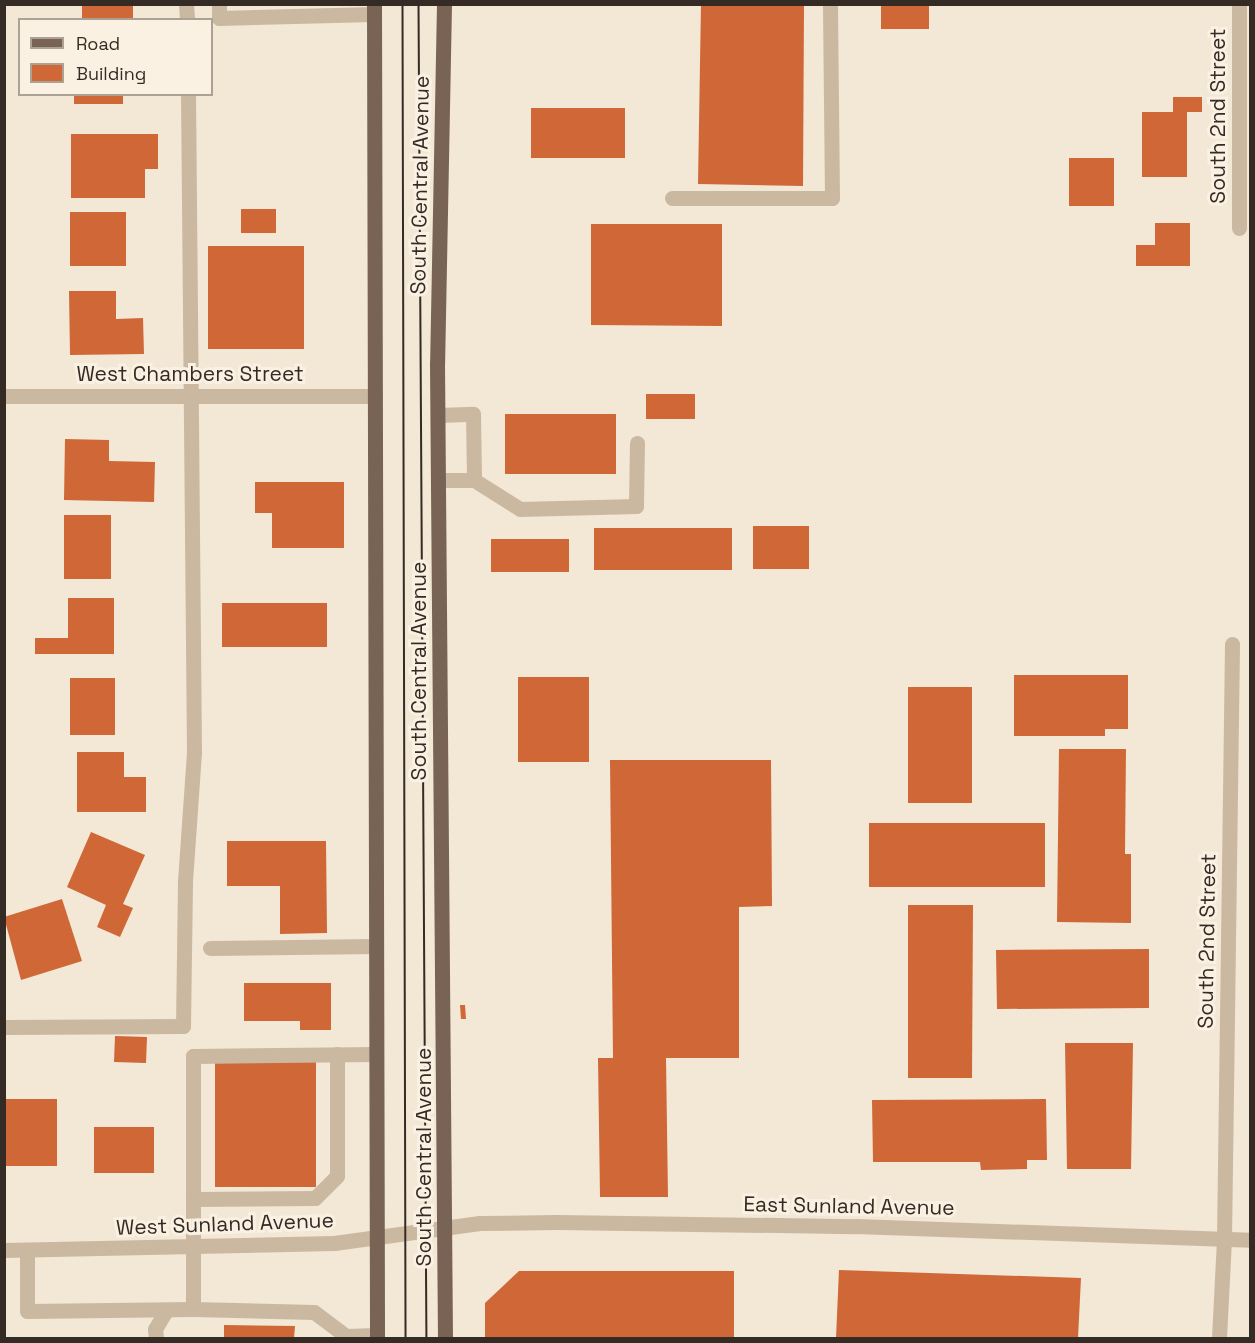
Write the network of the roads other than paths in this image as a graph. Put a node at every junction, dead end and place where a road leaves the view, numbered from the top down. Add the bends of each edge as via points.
1 (219, 4) edge
2 (444, 4) edge
3 (830, 4) edge
4 (1239, 4) edge
5 (374, 9) edge
6 (188, 96) edge
7 (672, 198) dead end
8 (1239, 228) dead end
9 (192, 395) junction
10 (4, 396) edge
11 (375, 396) junction
12 (440, 415) junction
13 (637, 444) dead end
14 (441, 480) junction
15 (474, 480) junction
16 (1232, 644) dead end
17 (376, 946) junction
18 (210, 948) dead end
19 (4, 1027) edge
20 (337, 1054) junction
21 (376, 1054) junction
22 (194, 1199) junction
23 (446, 1229) junction
24 (376, 1237) junction
25 (1224, 1240) junction
26 (1251, 1240) edge
27 (195, 1246) junction
28 (4, 1250) edge
29 (27, 1250) junction
30 (193, 1309) junction
31 (165, 1311) junction
32 (343, 1337) edge
33 (377, 1337) edge
34 (156, 1338) edge
35 (445, 1338) edge
36 (1219, 1338) edge

1 - 5 street via 219,18
2 - 12 main road, South Central Avenue
3 - 7 street via 832,198
4 - 8 street, South 2nd Street
5 - 11 main road, South Central Avenue
6 - 9 street
9 - 10 street, West Chambers Street
9 - 11 street, West Chambers Street
9 - 19 street via 194,753 185,881 183,1026
11 - 17 main road, South Central Avenue
12 - 14 main road, South Central Avenue
12 - 15 street via 473,414
13 - 15 street via 636,506 520,508
14 - 15 street
14 - 23 main road, South Central Avenue via 439,785
16 - 25 street, South 2nd Street
17 - 18 street
17 - 21 main road, South Central Avenue
20 - 21 street
20 - 22 street via 337,1176 315,1198
20 - 22 street via 193,1056
21 - 24 main road, South Central Avenue
22 - 27 street
23 - 24 street, West Sunland Avenue
23 - 25 street, East Sunland Avenue via 480,1223 605,1222 856,1226
23 - 35 main road, South Central Avenue
24 - 27 street, West Sunland Avenue via 334,1243
24 - 33 main road, South Central Avenue
25 - 26 street, East Sunland Avenue
25 - 36 street, South 2nd Street
27 - 29 street, West Sunland Avenue
27 - 30 street
28 - 29 street, West Sunland Avenue
29 - 31 street via 27,1311
30 - 31 street
30 - 32 street via 314,1311
31 - 34 street via 155,1329
32 - 33 street

